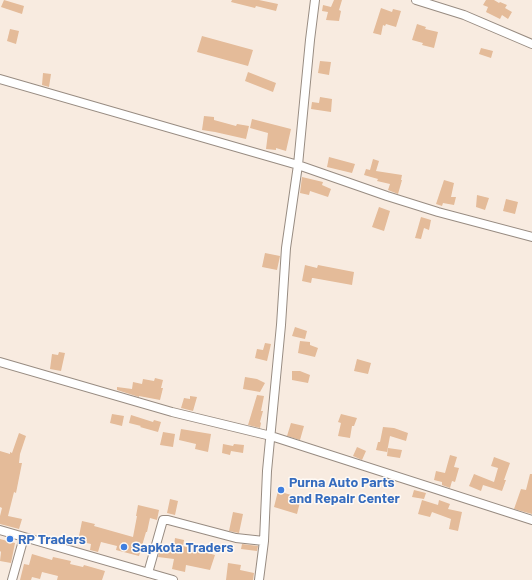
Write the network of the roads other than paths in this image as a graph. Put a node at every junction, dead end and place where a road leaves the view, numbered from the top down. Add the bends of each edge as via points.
1 (315, 0) edge
2 (416, 0) edge
3 (532, 44) edge
4 (0, 78) edge
5 (298, 166) junction
6 (532, 237) edge
7 (0, 362) edge
8 (271, 436) junction
9 (532, 520) edge
10 (0, 530) edge
11 (24, 537) junction
12 (264, 541) junction
13 (148, 573) junction
14 (12, 580) edge
15 (173, 580) edge
16 (258, 580) edge

1 - 5 street
2 - 3 street via 464,15
4 - 5 street
5 - 6 street via 438,212
5 - 8 street via 286,248
7 - 8 street via 172,412
8 - 9 street
8 - 12 street
10 - 11 street
11 - 13 street
11 - 14 street
12 - 13 street via 236,538 162,520
12 - 16 street
13 - 15 street

